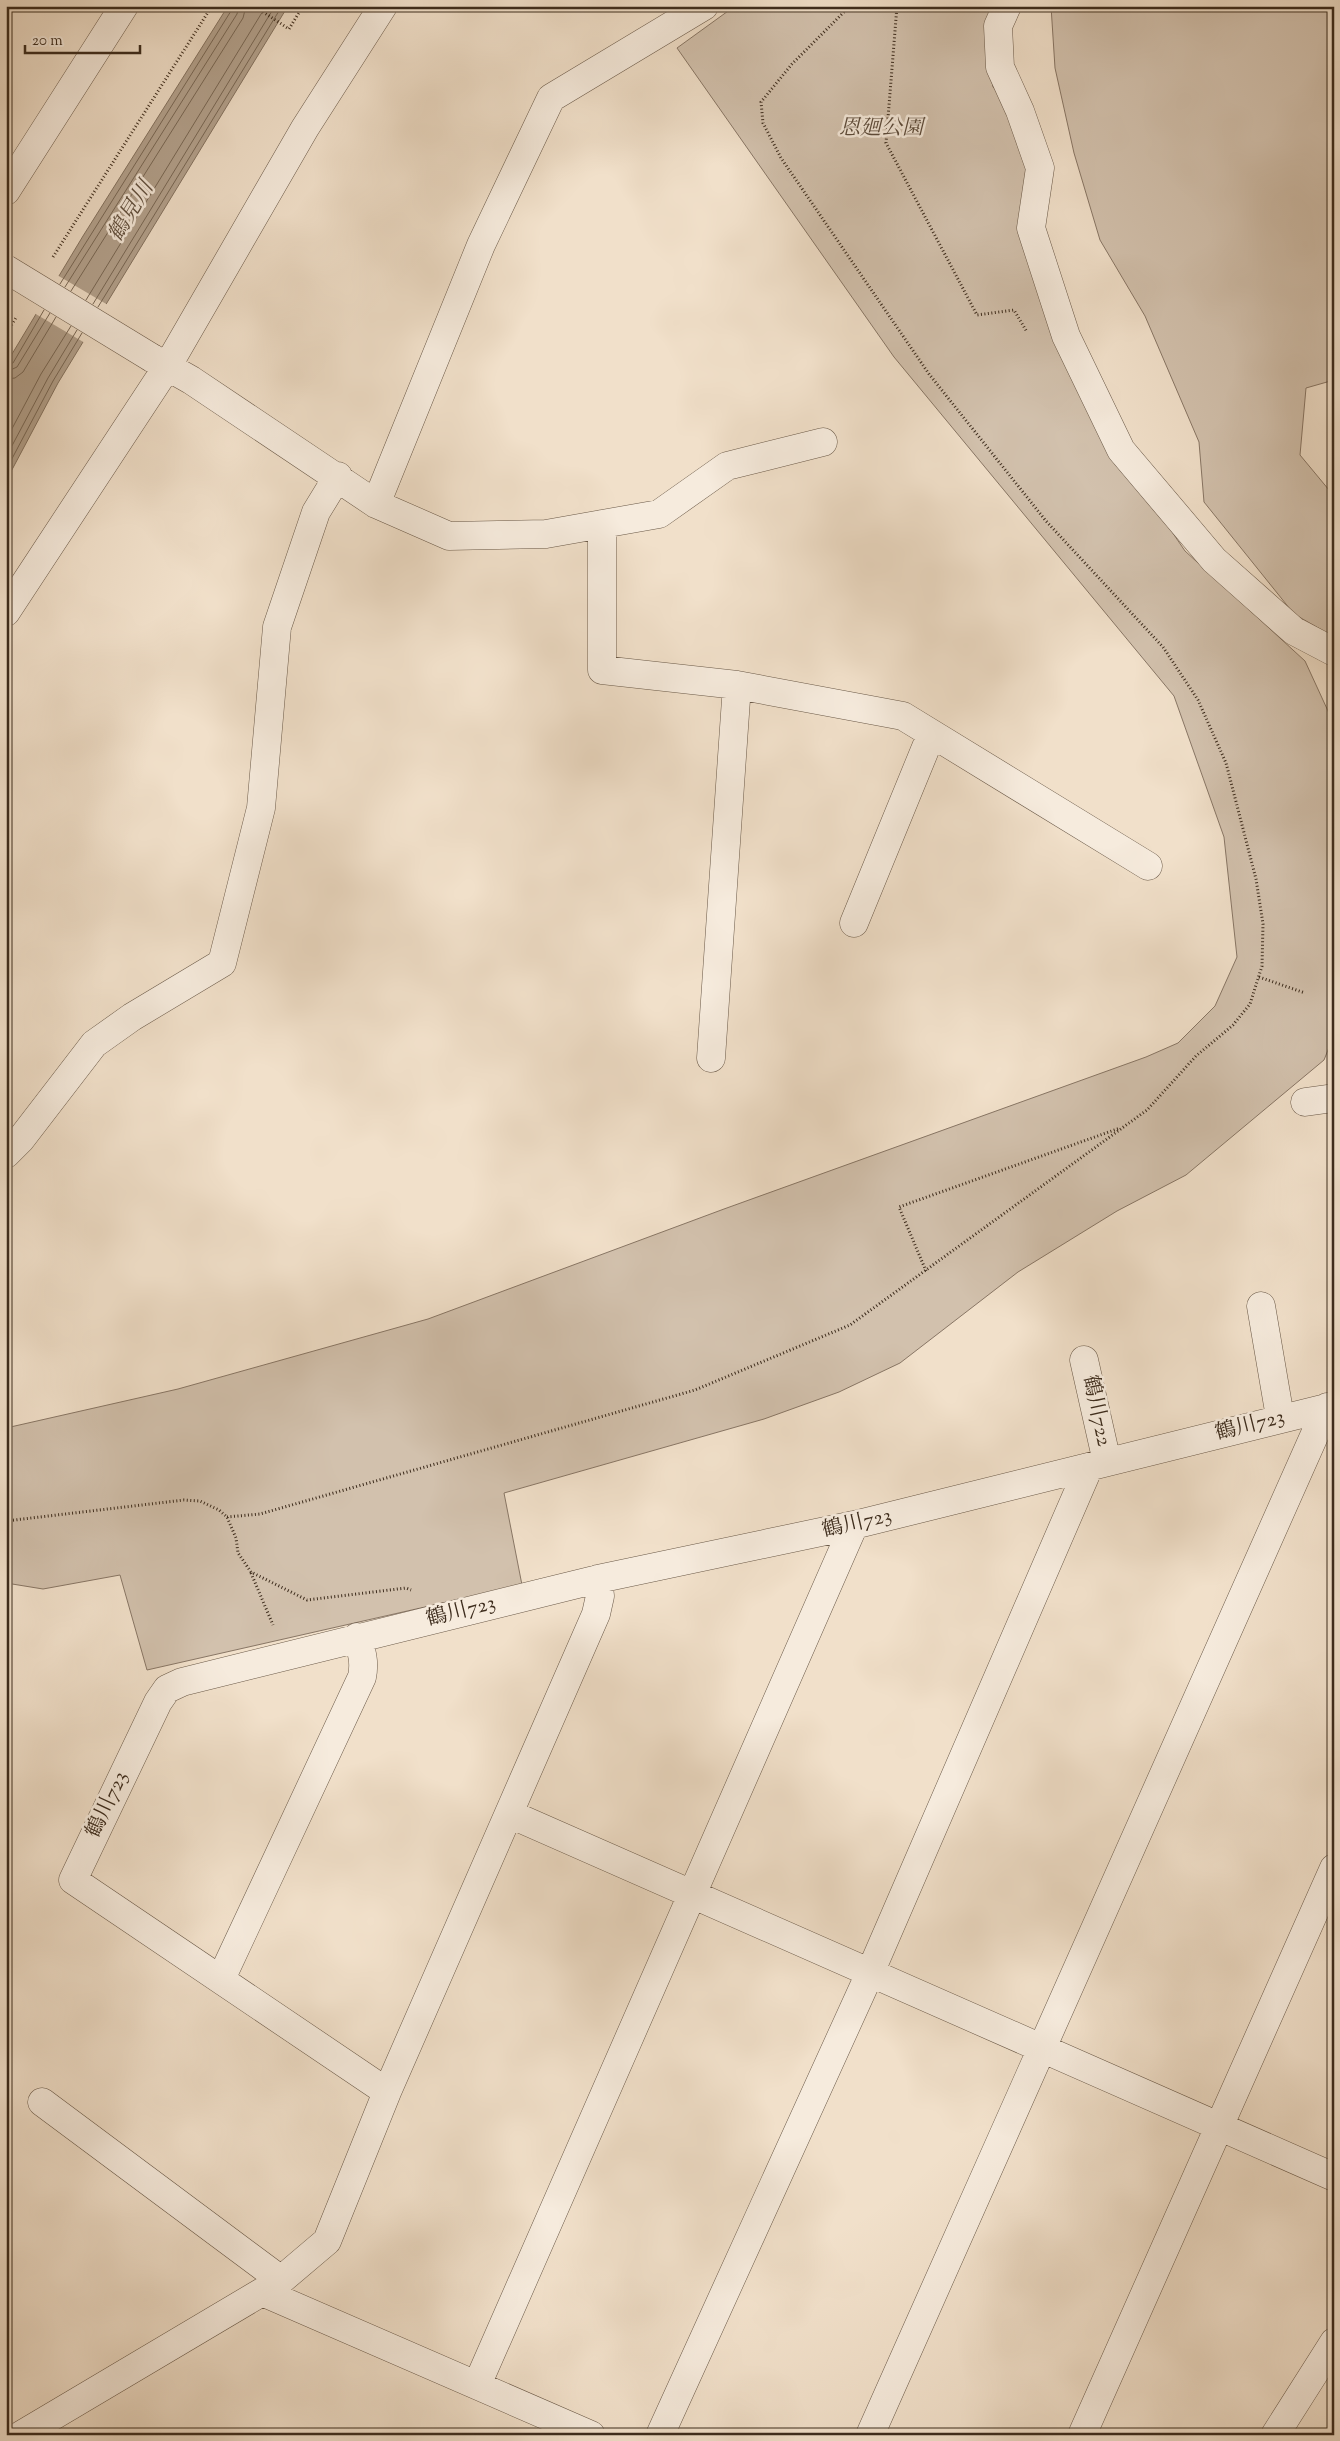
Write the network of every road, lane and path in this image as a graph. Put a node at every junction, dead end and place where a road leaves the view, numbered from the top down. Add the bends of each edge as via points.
1 (124, 6) edge
2 (212, 6) edge
3 (254, 6) edge
4 (303, 6) edge
5 (383, 6) edge
6 (704, 6) edge
7 (850, 6) edge
8 (896, 6) edge
9 (1007, 6) edge
10 (6, 191) edge
11 (51, 260) dead end
12 (6, 269) edge
13 (21, 310) dead end
14 (6, 334) edge
15 (1028, 335) dead end
16 (160, 362) junction
17 (823, 442) dead end
18 (338, 476) junction
19 (376, 504) junction
20 (602, 524) junction
21 (6, 612) edge
22 (1334, 652) edge
23 (737, 686) junction
24 (931, 735) junction
25 (1148, 866) dead end
26 (854, 923) dead end
27 (1259, 977) junction
28 (1305, 993) dead end
29 (711, 1058) dead end
30 (1334, 1098) edge
31 (1304, 1102) dead end
32 (1124, 1126) junction
33 (6, 1154) edge
34 (926, 1271) junction
35 (1261, 1306) dead end
36 (1084, 1360) dead end
37 (1330, 1406) edge
38 (1280, 1417) junction
39 (1098, 1465) junction
40 (227, 1517) junction
41 (6, 1522) edge
42 (854, 1525) junction
43 (251, 1572) junction
44 (598, 1579) junction
45 (414, 1591) dead end
46 (276, 1632) dead end
47 (357, 1637) junction
48 (510, 1814) junction
49 (1334, 1868) edge
50 (692, 1894) junction
51 (870, 1973) junction
52 (221, 1979) junction
53 (1043, 2049) junction
54 (388, 2092) junction
55 (42, 2102) dead end
56 (1219, 2126) junction
57 (1334, 2177) edge
58 (272, 2286) junction
59 (1334, 2342) edge
60 (476, 2384) junction
61 (21, 2435) edge
62 (591, 2435) edge
63 (660, 2435) edge
64 (870, 2435) edge
65 (1082, 2435) edge
66 (1275, 2435) edge

1 - 10 street
2 - 11 path
3 - 4 path via 289,28
5 - 16 street
6 - 19 street via 551,98 482,245
7 - 27 path via 792,64 761,102 764,123 781,158 922,364 1046,521 1163,646 1198,700 1226,763 1256,879 1264,924
8 - 15 path via 886,143 977,315 1014,310
9 - 22 street via 998,26 1000,67 1040,168 1031,228 1066,336 1121,450 1214,560 1294,631
12 - 16 street, bridge
13 - 14 path
16 - 18 street
16 - 21 street
17 - 20 street via 727,466 659,514
18 - 19 street
18 - 33 street via 316,512 278,627 261,808 222,963 94,1044
19 - 20 street via 449,536 546,534
20 - 23 street via 602,670
23 - 24 street via 903,716
23 - 29 street
24 - 25 street
24 - 26 street
27 - 28 path
27 - 32 path via 1250,1004 1233,1025 1196,1056 1147,1110
30 - 31 street
32 - 34 path
32 - 34 path via 899,1207
34 - 40 path via 850,1325 695,1390 260,1514
35 - 38 street
36 - 39 street, 鶴川722
37 - 38 street, 鶴川723
37 - 53 street
38 - 39 street, 鶴川723
39 - 42 street, 鶴川723
39 - 51 street
40 - 41 path via 200,1501 184,1500
40 - 43 path via 238,1553
42 - 44 street, 鶴川723
42 - 50 street
43 - 45 path via 307,1600 406,1588
43 - 46 path
44 - 47 street, 鶴川723
44 - 48 street via 600,1596 596,1614
47 - 52 street via 364,1655 362,1677
47 - 52 street, 鶴川723 via 182,1682 167,1689 73,1880
48 - 50 street
48 - 54 street
49 - 56 street
50 - 51 street
50 - 60 street
51 - 53 street
51 - 63 street
52 - 54 street, 鶴川723
53 - 56 street
53 - 64 street
54 - 58 street via 327,2241
55 - 58 street
56 - 57 street
56 - 65 street
58 - 60 street
58 - 61 street
59 - 66 street
60 - 62 street

